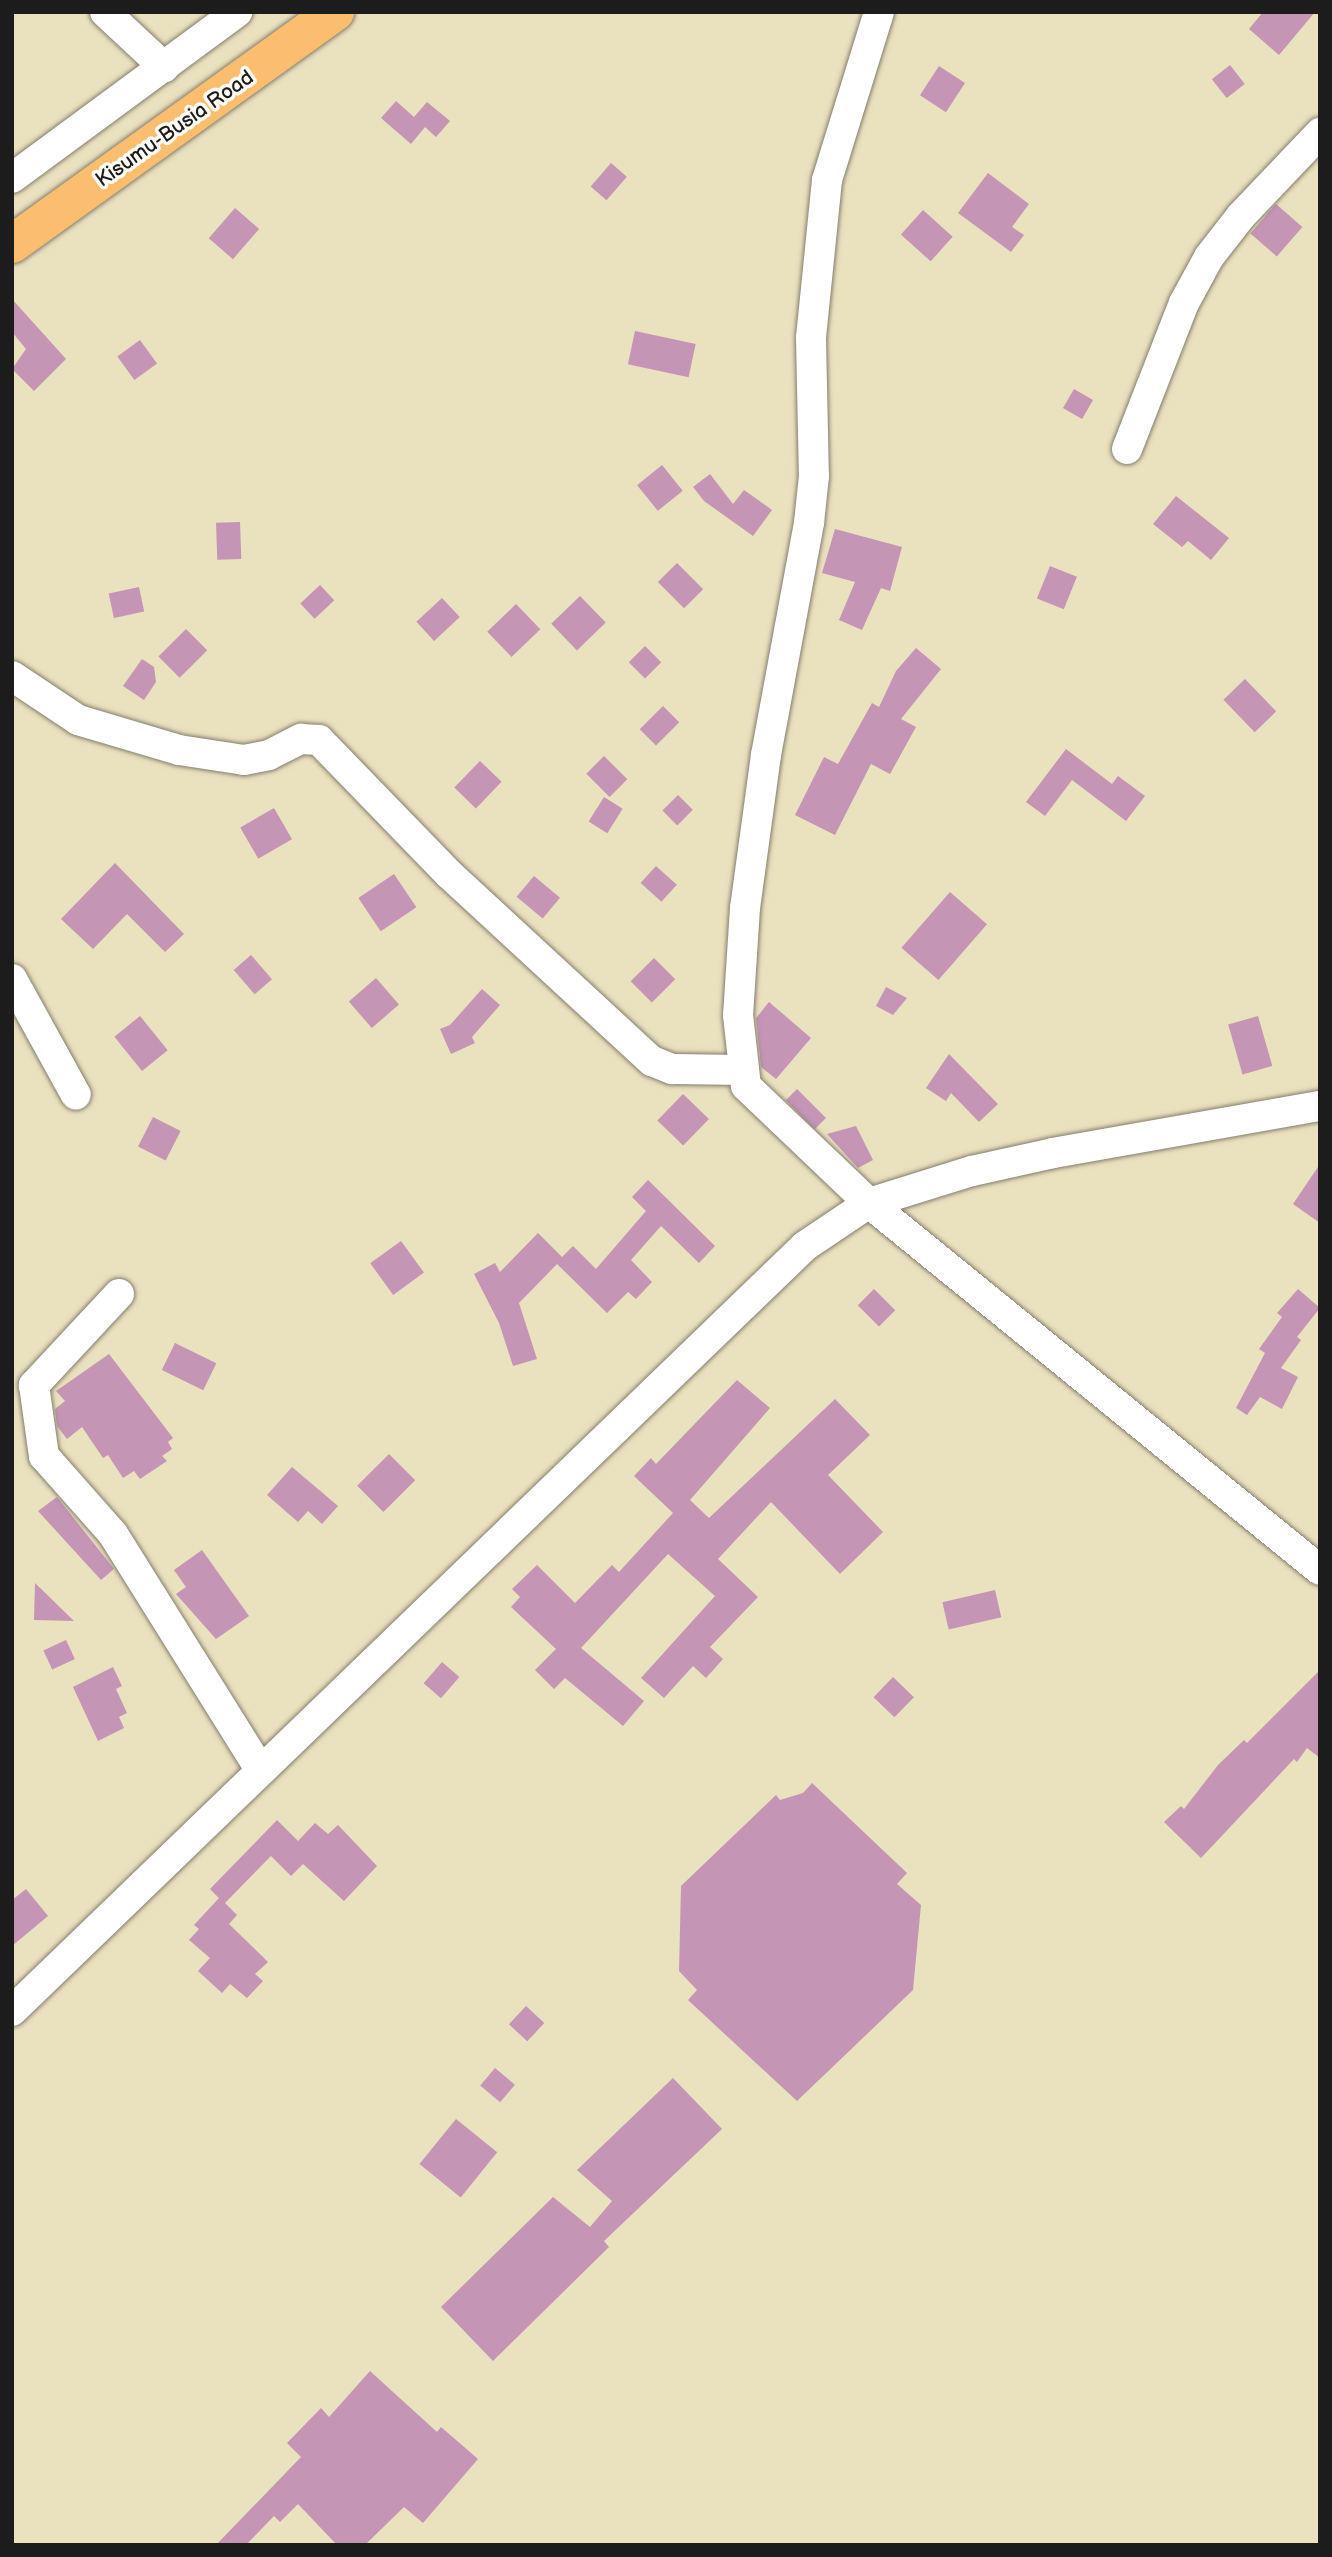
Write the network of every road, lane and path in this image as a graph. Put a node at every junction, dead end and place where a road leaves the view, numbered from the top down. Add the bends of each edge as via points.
1 (105, 12) edge
2 (237, 12) edge
3 (335, 12) edge
4 (878, 12) edge
5 (164, 67) junction
6 (1320, 133) edge
7 (12, 178) edge
8 (12, 244) edge
9 (1127, 449) dead end
10 (12, 676) edge
11 (12, 979) edge
12 (744, 1070) junction
13 (76, 1095) dead end
14 (1320, 1106) edge
15 (869, 1203) junction
16 (119, 1293) dead end
17 (1320, 1570) edge
18 (261, 1771) junction
19 (12, 2011) edge

1 - 5 street
2 - 5 street
3 - 8 highway, Kisumu-Busia Road
4 - 12 street via 827,180 811,338 814,476 745,908 738,1015
5 - 7 street
6 - 9 street via 1241,216 1209,257 1184,303
10 - 12 street via 78,720 179,750 244,760 269,755 301,739 319,740 449,874 652,1061 672,1069
11 - 13 street
12 - 15 street via 746,1086 757,1100
14 - 15 street via 1052,1153
15 - 17 street
15 - 18 street via 805,1246
16 - 18 street via 34,1385 44,1456 113,1534
18 - 19 street

